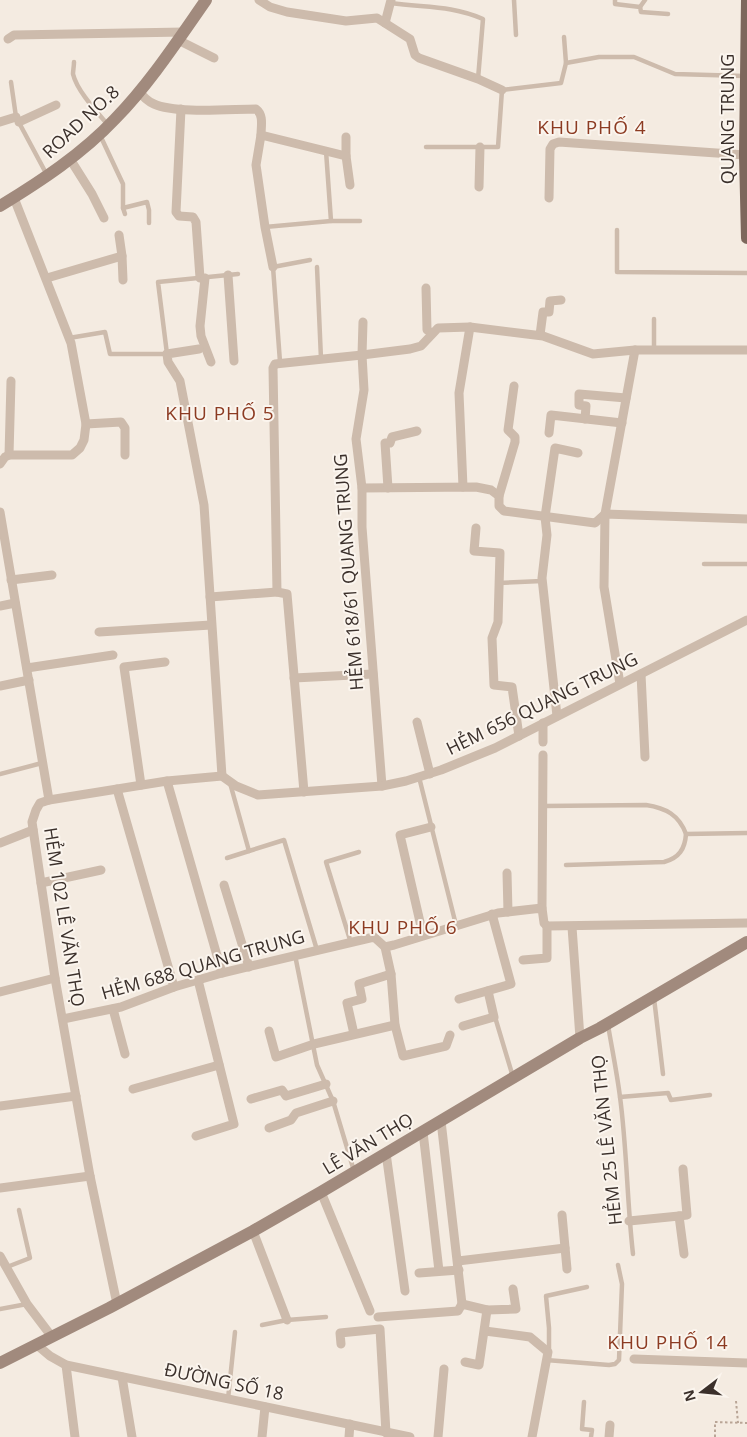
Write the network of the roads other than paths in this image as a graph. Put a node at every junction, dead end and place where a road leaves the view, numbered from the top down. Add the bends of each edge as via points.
1 (206, 0) edge
2 (258, 0) edge
3 (438, 0) edge
4 (514, 0) edge
5 (615, 0) edge
6 (646, 0) edge
7 (747, 0) edge
8 (391, 2) edge
9 (438, 7) junction
10 (640, 7) junction
11 (668, 14) dead end
12 (385, 23) junction
13 (516, 35) dead end
14 (181, 36) junction
15 (564, 37) dead end
16 (8, 39) dead end
17 (746, 52) edge
18 (214, 58) dead end
19 (74, 62) dead end
20 (566, 63) junction
21 (745, 76) junction
22 (478, 79) junction
23 (11, 82) dead end
24 (502, 90) junction
25 (139, 91) junction
26 (56, 105) dead end
27 (181, 109) junction
28 (17, 120) junction
29 (0, 122) edge
30 (104, 130) junction
31 (261, 135) junction
32 (346, 137) dead end
33 (480, 147) junction
34 (426, 148) dead end
35 (326, 151) junction
36 (746, 155) edge
37 (346, 156) junction
38 (70, 158) junction
39 (48, 176) junction
40 (350, 185) dead end
41 (479, 187) dead end
42 (14, 198) junction
43 (549, 198) dead end
44 (0, 206) edge
45 (123, 208) junction
46 (124, 214) dead end
47 (104, 218) dead end
48 (331, 221) junction
49 (360, 221) dead end
50 (149, 224) dead end
51 (265, 227) junction
52 (617, 230) dead end
53 (119, 235) dead end
54 (747, 238) edge
55 (122, 256) junction
56 (310, 260) dead end
57 (273, 267) junction
58 (317, 267) dead end
59 (747, 273) edge
60 (233, 275) joint
61 (47, 278) junction
62 (202, 278) junction
63 (123, 280) dead end
64 (426, 288) dead end
65 (561, 300) dead end
66 (654, 319) dead end
67 (363, 322) dead end
68 (470, 327) junction
69 (432, 333) junction
70 (540, 335) junction
71 (69, 338) junction
72 (199, 349) dead end
73 (635, 350) junction
74 (654, 350) junction
75 (747, 350) edge
76 (166, 354) junction
77 (362, 356) junction
78 (321, 360) junction
79 (234, 361) dead end
80 (211, 362) dead end
81 (280, 362) junction
82 (11, 381) dead end
83 (514, 386) dead end
84 (626, 398) junction
85 (585, 419) junction
86 (622, 423) junction
87 (86, 424) junction
88 (417, 431) dead end
89 (549, 433) dead end
90 (578, 453) dead end
91 (9, 455) junction
92 (125, 455) dead end
93 (0, 464) edge
94 (463, 487) junction
95 (362, 488) junction
96 (388, 488) junction
97 (500, 496) junction
98 (0, 512) edge
99 (605, 514) junction
100 (545, 518) junction
101 (747, 519) edge
102 (476, 528) dead end
103 (3, 552) edge
104 (704, 564) dead end
105 (747, 564) edge
106 (52, 575) dead end
107 (11, 580) junction
108 (542, 581) junction
109 (499, 583) junction
110 (277, 592) junction
111 (210, 597) junction
112 (15, 603) junction
113 (0, 606) edge
114 (747, 620) edge
115 (211, 625) junction
116 (99, 632) dead end
117 (113, 654) dead end
118 (165, 662) dead end
119 (27, 668) junction
120 (373, 674) junction
121 (641, 674) junction
122 (294, 678) junction
123 (29, 680) junction
124 (620, 684) junction
125 (0, 686) edge
126 (557, 716) junction
127 (417, 722) dead end
128 (543, 723) junction
129 (519, 736) junction
130 (543, 742) joint
131 (543, 756) joint
132 (645, 757) dead end
133 (42, 763) junction
134 (0, 774) edge
135 (430, 774) junction
136 (419, 777) junction
137 (226, 779) junction
138 (167, 781) junction
139 (141, 786) junction
140 (382, 786) junction
141 (117, 790) junction
142 (304, 792) junction
143 (48, 800) junction
144 (543, 806) junction
145 (431, 827) junction
146 (33, 830) junction
147 (747, 833) edge
148 (686, 834) junction
149 (0, 843) edge
150 (249, 851) junction
151 (358, 852) dead end
152 (227, 858) dead end
153 (566, 865) dead end
154 (101, 870) dead end
155 (507, 873) dead end
156 (41, 883) junction
157 (224, 885) dead end
158 (542, 908) junction
159 (508, 912) junction
160 (492, 914) junction
161 (747, 923) edge
162 (456, 925) junction
163 (547, 926) junction
164 (572, 927) junction
165 (423, 935) junction
166 (351, 942) junction
167 (747, 942) edge
168 (384, 947) junction
169 (317, 950) junction
170 (295, 955) junction
171 (523, 960) dead end
172 (249, 966) junction
173 (222, 973) junction
174 (391, 974) junction
175 (55, 978) junction
176 (198, 980) junction
177 (174, 987) junction
178 (488, 991) junction
179 (0, 992) edge
180 (654, 997) junction
181 (459, 999) dead end
182 (113, 1009) junction
183 (494, 1017) junction
184 (63, 1019) junction
185 (607, 1024) junction
186 (395, 1025) junction
187 (462, 1026) dead end
188 (269, 1031) dead end
189 (354, 1034) junction
190 (450, 1035) dead end
191 (580, 1038) junction
192 (314, 1044) junction
193 (125, 1054) dead end
194 (219, 1065) junction
195 (663, 1074) dead end
196 (513, 1078) junction
197 (326, 1084) junction
198 (133, 1089) dead end
199 (710, 1095) dead end
200 (76, 1096) junction
201 (620, 1097) junction
202 (251, 1099) dead end
203 (333, 1101) junction
204 (0, 1106) edge
205 (441, 1121) junction
206 (269, 1128) dead end
207 (423, 1132) junction
208 (196, 1136) dead end
209 (386, 1153) junction
210 (683, 1170) dead end
211 (354, 1172) junction
212 (90, 1176) junction
213 (0, 1188) edge
214 (321, 1192) junction
215 (19, 1210) dead end
216 (562, 1215) dead end
217 (679, 1216) junction
218 (629, 1221) junction
219 (252, 1231) junction
220 (565, 1248) junction
221 (633, 1254) dead end
222 (684, 1254) dead end
223 (0, 1256) edge
224 (459, 1265) junction
225 (618, 1265) dead end
226 (7, 1267) junction
227 (567, 1269) dead end
228 (439, 1272) junction
229 (419, 1273) dead end
230 (587, 1287) dead end
231 (513, 1289) dead end
232 (405, 1290) dead end
233 (26, 1304) junction
234 (117, 1304) junction
235 (462, 1304) junction
236 (0, 1309) edge
237 (487, 1310) junction
238 (370, 1311) dead end
239 (326, 1317) dead end
240 (378, 1317) joint
241 (288, 1320) junction
242 (262, 1325) dead end
243 (380, 1330) junction
244 (485, 1331) junction
245 (235, 1332) dead end
246 (52, 1337) junction
247 (341, 1344) dead end
248 (37, 1345) junction
249 (547, 1356) junction
250 (634, 1359) dead end
251 (465, 1362) dead end
252 (0, 1363) edge
253 (747, 1363) edge
254 (66, 1365) junction
255 (444, 1369) dead end
256 (122, 1377) junction
257 (228, 1399) junction
258 (584, 1402) dead end
259 (265, 1407) junction
260 (350, 1424) junction
261 (610, 1425) dead end
262 (386, 1433) junction
263 (75, 1437) edge
264 (132, 1437) edge
265 (262, 1437) edge
266 (349, 1437) edge
267 (410, 1437) edge
268 (438, 1437) edge
269 (532, 1437) edge
270 (591, 1437) edge
271 (609, 1437) edge

1 - 14 main road, ROAD NO.8
2 - 12 street via 287,12 346,21 377,18
3 - 9 lane
4 - 13 lane
5 - 10 lane via 615,4
6 - 10 lane
7 - 17 main road, QUANG TRUNG
8 - 9 lane
8 - 12 street
9 - 22 lane via 483,19
10 - 11 lane via 641,12
12 - 22 street via 410,39 419,58
14 - 16 street via 14,35
14 - 18 street
14 - 25 main road, ROAD NO.8
15 - 20 lane
17 - 21 main road, QUANG TRUNG
19 - 30 lane via 73,74 77,84
20 - 21 lane via 599,57 634,58 675,74
20 - 24 lane via 562,83
21 - 36 main road, QUANG TRUNG
22 - 24 street
23 - 28 lane
24 - 33 lane via 498,147
25 - 27 street via 155,104
25 - 30 main road, ROAD NO.8
26 - 28 street
27 - 31 street via 256,109 262,116
27 - 62 street via 176,212 179,216 192,217 196,222
28 - 29 street
28 - 39 lane
30 - 38 main road, ROAD NO.8
30 - 45 lane via 123,184
31 - 35 street
31 - 51 street via 256,165
32 - 37 street
33 - 34 lane
33 - 41 street
35 - 37 street
35 - 48 lane
36 - 43 street via 559,142 550,148
36 - 54 main road, QUANG TRUNG
37 - 40 street
38 - 39 main road, ROAD NO.8
38 - 47 street
39 - 42 main road, ROAD NO.8
42 - 44 main road, ROAD NO.8
42 - 61 street
45 - 46 lane
45 - 50 lane via 146,202
48 - 49 lane
48 - 51 lane
51 - 57 street
52 - 59 lane via 617,272
53 - 55 street
55 - 61 street
55 - 63 street
56 - 57 lane
57 - 81 lane
58 - 78 lane
60 - 62 lane
60 - 79 street
61 - 71 street
62 - 76 lane via 158,282
62 - 80 street via 201,336
64 - 69 street via 426,330
65 - 70 street via 550,300 548,312 543,312
66 - 74 lane
67 - 77 street, HẺM 618/61 QUANG TRUNG
68 - 69 street via 438,328
68 - 70 street
68 - 94 street via 459,393
69 - 77 street via 421,346
70 - 73 street via 593,354
71 - 76 lane via 105,332 110,354
71 - 87 street
72 - 76 street
73 - 74 street
73 - 84 street
74 - 75 street
76 - 111 street via 180,381 204,504
77 - 78 street
77 - 95 street, HẺM 618/61 QUANG TRUNG via 364,390 356,439
78 - 81 street
81 - 110 street via 273,368
82 - 91 street
83 - 97 street via 508,430 515,437 515,442
84 - 85 street via 579,394 579,405 586,406
84 - 86 street
85 - 86 street
85 - 89 street via 551,415
86 - 99 street
87 - 91 street via 84,440 72,455
87 - 92 street via 121,422 125,428
88 - 96 street via 392,437 390,443 385,443
90 - 100 street via 555,448
91 - 93 street
94 - 96 street
94 - 97 street via 491,490
95 - 96 street
95 - 120 street, HẺM 618/61 QUANG TRUNG
97 - 100 street via 504,512
98 - 103 street
99 - 100 street via 595,522
99 - 101 street
99 - 124 street via 604,586
100 - 108 street via 547,535
102 - 109 street via 474,551 500,553
103 - 107 street
104 - 105 lane
106 - 107 street
107 - 112 street
108 - 109 lane
108 - 126 street
109 - 129 street via 498,622 492,638 494,685 512,686
110 - 111 street
110 - 122 street via 287,594
111 - 115 street
112 - 113 street
112 - 119 street
114 - 121 street, HẺM 656 QUANG TRUNG
115 - 116 street
115 - 137 street
117 - 119 street
118 - 139 street via 124,667
119 - 123 street
120 - 122 street
120 - 140 street, HẺM 618/61 QUANG TRUNG
121 - 124 street, HẺM 656 QUANG TRUNG
121 - 132 street
122 - 142 street
123 - 125 street
123 - 133 street
124 - 126 street, HẺM 656 QUANG TRUNG
126 - 128 street, HẺM 656 QUANG TRUNG
127 - 135 street
128 - 129 street, HẺM 656 QUANG TRUNG
128 - 130 street
129 - 135 street, HẺM 656 QUANG TRUNG
130 - 131 lane
131 - 144 street
133 - 134 lane
133 - 143 street
135 - 136 street, HẺM 656 QUANG TRUNG
136 - 140 street, HẺM 656 QUANG TRUNG
136 - 145 lane
137 - 138 street
137 - 142 street, HẺM 656 QUANG TRUNG via 258,795
137 - 150 lane
138 - 139 street
138 - 173 street
139 - 141 street
140 - 142 street, HẺM 656 QUANG TRUNG
141 - 143 street
141 - 177 street
143 - 146 street, HẺM 102 LÊ VĂN THỌ via 40,803 36,810
144 - 148 lane via 646,805 673,814
144 - 158 street
145 - 162 lane
145 - 165 street via 400,835
146 - 149 street
146 - 156 street, HẺM 102 LÊ VĂN THỌ
147 - 148 lane
148 - 153 lane via 682,851 664,862
150 - 152 lane
150 - 169 lane via 284,840
151 - 166 lane via 326,862
154 - 156 street
155 - 159 street
156 - 175 street, HẺM 102 LÊ VĂN THỌ
157 - 172 street
158 - 159 street
158 - 163 street
159 - 160 street
160 - 162 street
160 - 178 street via 511,984
161 - 164 street
162 - 165 street
163 - 164 street
163 - 171 street via 547,958
164 - 191 street
165 - 168 street
166 - 168 street, HẺM 688 QUANG TRUNG via 374,937
166 - 169 street, HẺM 688 QUANG TRUNG
167 - 180 main road, LÊ VĂN THỌ
168 - 174 street
169 - 170 street, HẺM 688 QUANG TRUNG
170 - 172 street, HẺM 688 QUANG TRUNG
170 - 192 lane
172 - 173 street, HẺM 688 QUANG TRUNG
173 - 176 street, HẺM 688 QUANG TRUNG
174 - 186 street
174 - 189 street via 359,984 362,998 347,1003
175 - 179 street
175 - 184 street, HẺM 102 LÊ VĂN THỌ
176 - 177 street, HẺM 688 QUANG TRUNG
176 - 194 street
177 - 182 street, HẺM 688 QUANG TRUNG
178 - 181 street
178 - 183 street
180 - 185 main road, LÊ VĂN THỌ
180 - 195 lane
182 - 184 street, HẺM 688 QUANG TRUNG
182 - 193 street
183 - 187 street
183 - 196 lane
184 - 200 street, HẺM 102 LÊ VĂN THỌ
185 - 191 main road, LÊ VĂN THỌ
185 - 201 lane, HẺM 25 LÊ VĂN THỌ
186 - 189 street
186 - 190 street via 403,1056 446,1046
188 - 192 street via 276,1056
189 - 192 street
191 - 196 main road, LÊ VĂN THỌ
192 - 197 lane via 317,1065
194 - 198 street
194 - 208 street via 234,1124
196 - 205 main road, LÊ VĂN THỌ
197 - 202 street via 286,1096 282,1090
197 - 203 lane
199 - 201 lane via 671,1100 668,1093
200 - 204 street
200 - 212 street, HẺM 102 LÊ VĂN THỌ
201 - 218 lane, HẺM 25 LÊ VĂN THỌ
203 - 206 street via 296,1113 291,1120
203 - 211 lane
205 - 207 main road, LÊ VĂN THỌ
205 - 224 street
207 - 209 main road, LÊ VĂN THỌ
207 - 228 street
209 - 211 main road, LÊ VĂN THỌ
209 - 232 street
210 - 217 street via 687,1215
211 - 214 main road, LÊ VĂN THỌ
212 - 213 street
212 - 234 street, HẺM 102 LÊ VĂN THỌ
214 - 219 main road, LÊ VĂN THỌ
214 - 238 street
215 - 226 lane via 30,1258
216 - 220 street
217 - 218 street
217 - 222 street
218 - 221 lane, HẺM 25 LÊ VĂN THỌ
219 - 234 main road, LÊ VĂN THỌ
219 - 241 street
220 - 224 street
220 - 227 street
223 - 226 street
224 - 228 street
224 - 235 street
225 - 249 lane via 622,1284 619,1360 615,1364 604,1364
226 - 233 street
228 - 229 street
230 - 249 lane via 546,1296
231 - 237 street via 516,1309
233 - 236 lane
233 - 246 street
234 - 246 main road, LÊ VĂN THỌ
235 - 237 street
235 - 240 street via 458,1311
237 - 244 street
239 - 241 lane
240 - 243 lane
241 - 242 lane
243 - 247 street via 340,1333
243 - 262 street
244 - 249 street via 530,1337
244 - 251 street via 479,1365
245 - 257 lane
246 - 248 main road, LÊ VĂN THỌ
248 - 252 main road, LÊ VĂN THỌ
248 - 254 street, ĐƯỜNG SỐ 18
249 - 269 street
250 - 253 street
254 - 256 street, ĐƯỜNG SỐ 18
254 - 263 street
255 - 268 street
256 - 257 street, ĐƯỜNG SỐ 18
256 - 264 street
257 - 259 street, ĐƯỜNG SỐ 18
258 - 270 lane via 582,1430 592,1430
259 - 260 street, ĐƯỜNG SỐ 18
259 - 265 street
260 - 262 street, ĐƯỜNG SỐ 18
260 - 266 street
261 - 271 street
262 - 267 street, ĐƯỜNG SỐ 18

